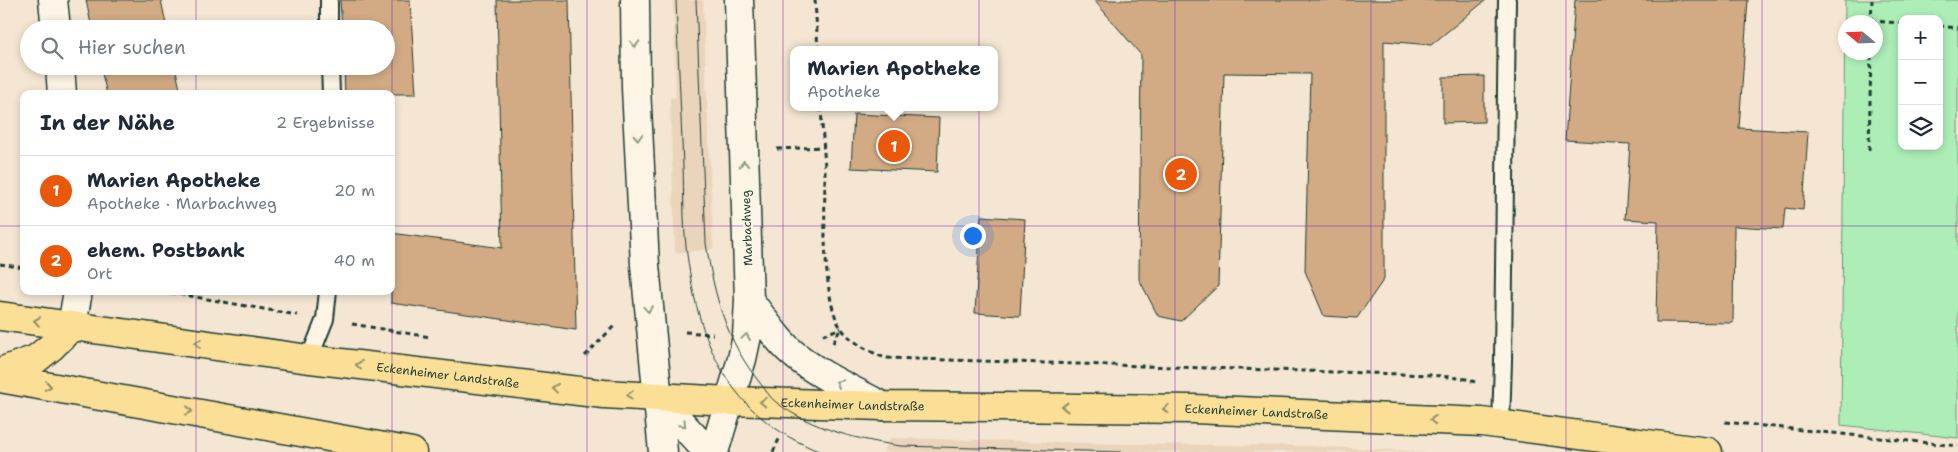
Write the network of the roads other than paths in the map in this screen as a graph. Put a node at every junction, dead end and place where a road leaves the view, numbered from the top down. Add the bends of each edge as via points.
1 (53, 0) edge
2 (329, 0) edge
3 (634, 0) edge
4 (739, 0) edge
5 (1507, 0) edge
6 (55, 20) edge
7 (330, 20) edge
8 (61, 75) edge
9 (330, 75) edge
10 (62, 90) edge
11 (331, 90) edge
12 (77, 295) edge
13 (328, 295) edge
14 (749, 300) junction
15 (0, 316) edge
16 (72, 326) junction
17 (309, 359) junction
18 (0, 372) edge
19 (0, 378) edge
20 (657, 397) junction
21 (729, 401) junction
22 (882, 406) junction
23 (1501, 424) junction
24 (412, 452) edge
25 (663, 452) edge
26 (708, 452) edge
27 (714, 452) edge
28 (1708, 452) edge

1 - 6 main road
2 - 7 lane
3 -> 20 main road via 645,265
14 -> 4 main road, Marbachweg
5 - 23 lane
8 - 10 main road
9 - 11 lane
12 - 16 main road
13 - 17 lane via 325,320
21 -> 14 main road, Marbachweg via 746,344
22 -> 14 main road via 794,355
16 -> 15 main road, Eckenheimer Landstraße
17 -> 16 main road, Eckenheimer Landstraße
16 - 18 main road via 36,359
20 -> 17 main road, Eckenheimer Landstraße via 604,394
19 -> 24 main road
20 - 21 main road, Eckenheimer Landstraße
20 - 25 main road
20 -> 26 main road
22 -> 21 main road, Eckenheimer Landstraße
21 - 27 main road, Marbachweg
23 -> 22 main road, Eckenheimer Landstraße via 1194,409
23 - 28 main road, Eckenheimer Landstraße

